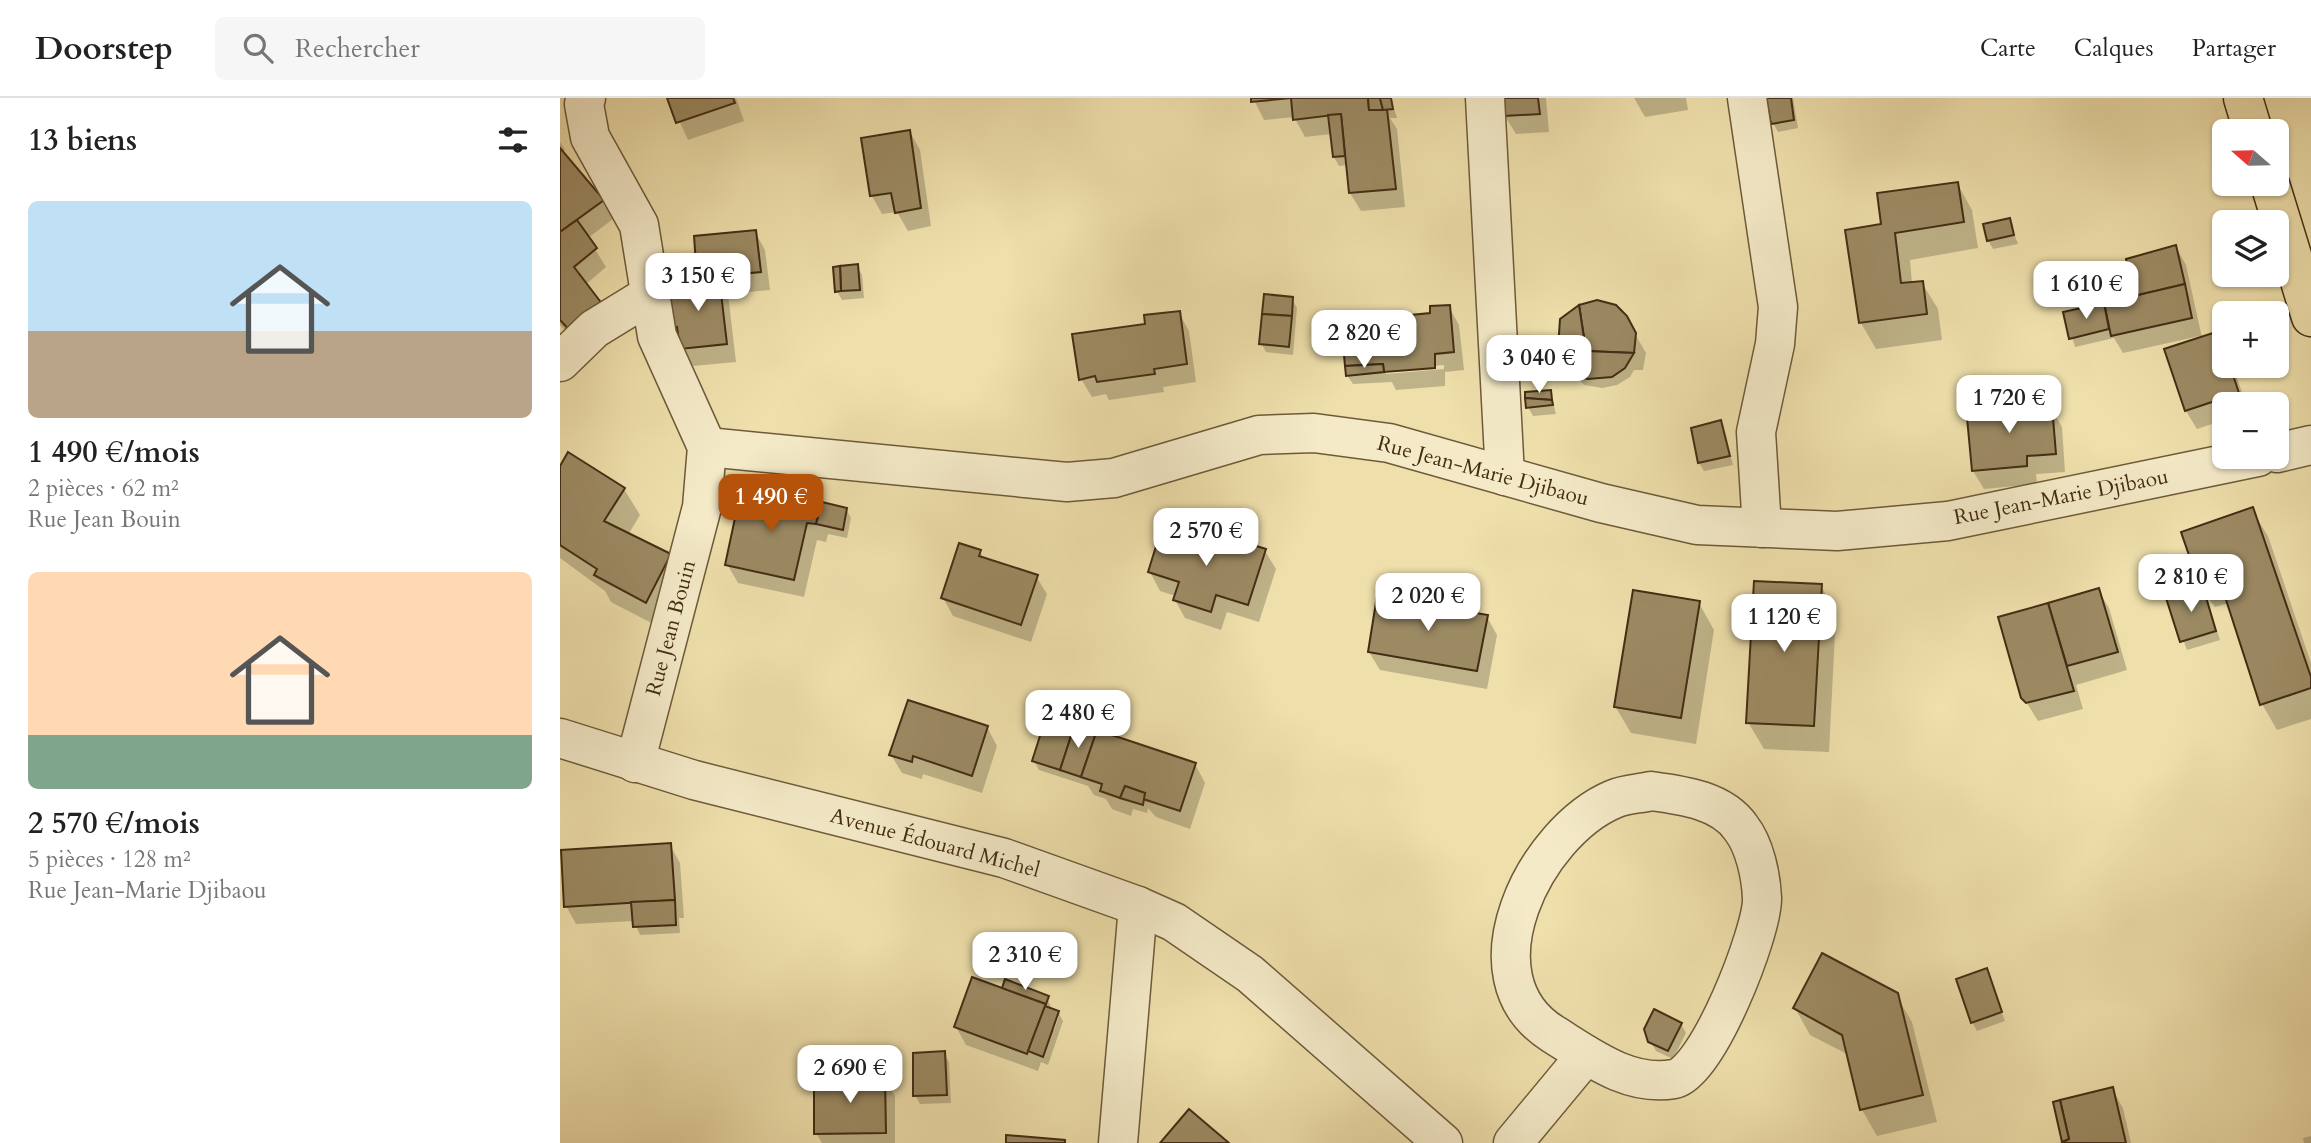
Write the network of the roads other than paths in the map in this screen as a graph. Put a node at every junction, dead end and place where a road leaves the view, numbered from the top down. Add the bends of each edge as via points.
1 (1485, 98) edge
2 (1747, 98) edge
3 (2243, 98) edge
4 (579, 100) edge
5 (2249, 119) edge
6 (2274, 196) edge
7 (650, 294) junction
8 (2311, 317) edge
9 (560, 362) edge
10 (2311, 445) edge
11 (707, 447) junction
12 (2289, 450) edge
13 (2212, 466) edge
14 (1505, 476) junction
15 (1762, 528) junction
16 (560, 738) edge
17 (635, 763) junction
18 (1138, 905) junction
19 (1586, 1055) junction
20 (1118, 1143) edge
21 (1443, 1143) edge
22 (1513, 1143) edge

1 - 14 street
2 - 15 street via 1778,307 1756,432
3 - 5 main road
4 - 7 street, Rue Jean Bouin via 590,137 639,225
6 - 8 main road
7 - 9 street via 594,330
7 - 11 street, Rue Jean Bouin via 657,335
10 - 12 street
11 - 14 street, Rue Jean-Marie Djibaou via 1067,482 1114,478 1259,435 1314,433 1388,443
11 - 17 street, Rue Jean Bouin via 702,507
13 - 15 street, Rue Jean-Marie Djibaou via 1948,521 1837,531
14 - 15 street, Rue Jean-Marie Djibaou via 1697,526
16 - 17 street, Avenue Édouard Michel
17 - 18 street, Avenue Édouard Michel via 1004,858
18 - 20 street
18 - 21 street, Avenue Édouard Michel via 1174,922 1250,974
19 - 19 street via 1629,1077 1677,1079 1693,1068 1710,1045 1746,960 1762,900 1755,855 1741,826 1717,808 1686,795 1615,798 1564,834 1535,876 1519,913 1510,948 1510,971 1518,997 1533,1021
19 - 22 street

